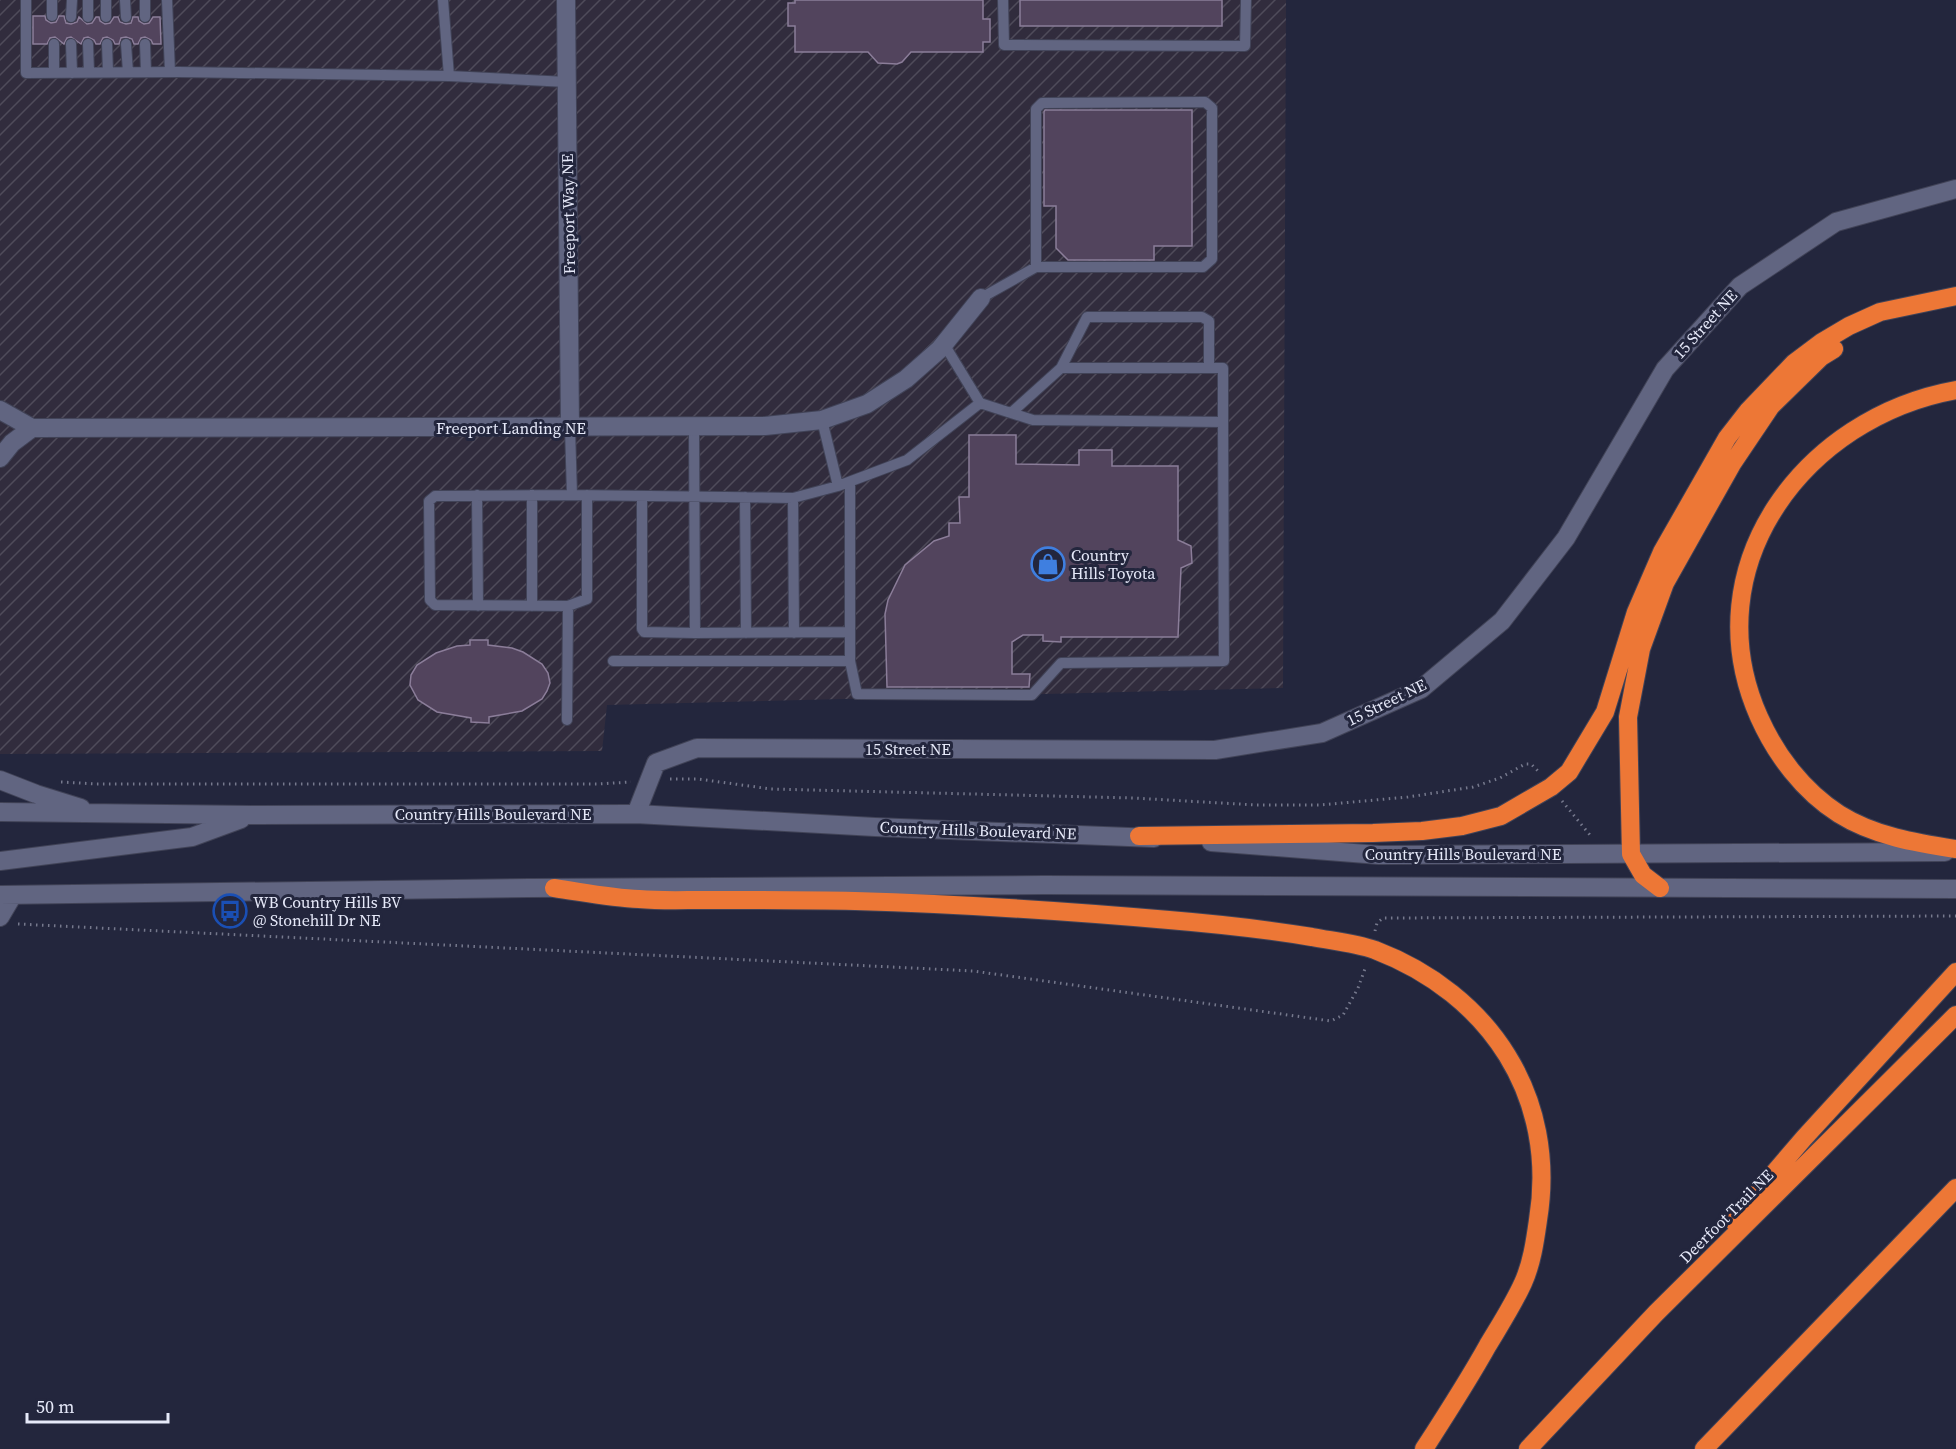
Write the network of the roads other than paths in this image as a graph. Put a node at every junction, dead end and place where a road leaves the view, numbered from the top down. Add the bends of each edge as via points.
1 (26, 0) edge
2 (52, 0) edge
3 (72, 0) edge
4 (88, 0) edge
5 (106, 0) edge
6 (125, 0) edge
7 (145, 0) edge
8 (168, 0) edge
9 (443, 0) edge
10 (567, 0) edge
11 (1003, 0) edge
12 (1246, 0) edge
13 (52, 16) dead end
14 (71, 16) dead end
15 (88, 16) dead end
16 (106, 16) dead end
17 (126, 16) dead end
18 (145, 16) dead end
19 (54, 44) dead end
20 (71, 44) dead end
21 (88, 44) dead end
22 (107, 44) dead end
23 (126, 44) dead end
24 (145, 44) dead end
25 (89, 72) junction
26 (108, 72) junction
27 (128, 72) junction
28 (146, 72) junction
29 (170, 72) junction
30 (54, 73) junction
31 (72, 73) junction
32 (449, 76) junction
33 (567, 82) junction
34 (1956, 189) edge
35 (1036, 267) junction
36 (1951, 296) edge
37 (981, 298) joint
38 (944, 344) junction
39 (1061, 368) junction
40 (1209, 368) junction
41 (1956, 390) edge
42 (980, 403) junction
43 (0, 410) edge
44 (1011, 413) junction
45 (822, 420) junction
46 (1222, 422) junction
47 (694, 427) junction
48 (32, 428) junction
49 (570, 428) junction
50 (0, 458) edge
51 (850, 482) junction
52 (838, 486) junction
53 (477, 495) junction
54 (532, 495) junction
55 (572, 495) junction
56 (587, 495) junction
57 (642, 496) junction
58 (694, 496) junction
59 (745, 497) junction
60 (793, 498) junction
61 (478, 606) junction
62 (532, 606) junction
63 (568, 606) junction
64 (850, 632) junction
65 (694, 633) junction
66 (746, 633) junction
67 (794, 633) junction
68 (613, 661) dead end
69 (850, 661) junction
70 (567, 720) dead end
71 (0, 780) edge
72 (0, 812) edge
73 (100, 813) junction
74 (636, 814) junction
75 (252, 815) junction
76 (1139, 836) junction
77 (1956, 850) edge
78 (1631, 854) junction
79 (0, 861) edge
80 (554, 888) junction
81 (1660, 888) junction
82 (1956, 888) edge
83 (7, 895) edge
84 (8, 920) edge
85 (1956, 972) edge
86 (1956, 1015) edge
87 (1956, 1188) edge
88 (1656, 1313) junction
89 (1424, 1449) edge
90 (1527, 1449) edge
91 (1704, 1449) edge

1 - 30 lane via 26,73
2 - 13 lane
3 - 14 lane
4 - 15 lane
5 - 16 lane
6 - 17 lane
7 - 18 lane
8 - 29 lane
9 - 32 lane
10 - 33 main road, Freeport Way NE
11 - 12 lane via 1004,45 1245,46
19 - 30 lane
20 - 31 lane
21 - 25 lane
22 - 26 lane
23 - 27 lane
24 - 28 lane
25 - 26 lane
25 - 31 lane
26 - 27 lane
27 - 28 lane
28 - 29 lane
29 - 32 lane
30 - 31 lane
32 - 33 lane
33 - 49 main road, Freeport Way NE
34 - 74 main road, 15 Street NE via 1836,222 1740,285 1665,369 1566,538 1502,621 1411,693 1322,733 1215,750 697,748 656,763
35 - 35 lane via 1036,109 1042,103 1205,102 1212,108 1212,259 1203,267
35 - 37 lane
36 - 76 highway via 1880,312 1849,326 1794,363 1748,411 1727,438 1662,552 1635,612 1605,712 1569,772 1551,787 1501,816 1452,827 1373,833
36 - 78 highway via 1880,322 1821,357 1771,406 1732,464 1665,583 1641,650 1628,717
37 - 38 main road, Freeport Landing NE
38 - 42 lane
38 - 45 main road, Freeport Landing NE via 887,392 867,404
39 - 40 lane
39 - 40 lane via 1087,317 1202,317 1209,321
39 - 44 lane
40 - 46 lane via 1223,368
41 - 77 highway via 1930,394 1867,420 1805,469 1778,502 1757,538 1742,587 1738,637 1743,672 1768,738 1808,788 1839,814 1874,831
42 - 44 lane
42 - 51 lane via 907,460
43 - 48 main road, Freeport Landing NE
44 - 46 lane via 1032,420
45 - 47 main road, Freeport Landing NE
45 - 52 lane
46 - 69 lane via 1224,661 1061,663 1032,695 857,694
47 - 49 main road, Freeport Landing NE
47 - 58 lane
48 - 49 main road, Freeport Landing NE
48 - 50 main road
49 - 55 lane
51 - 52 lane
51 - 64 lane
52 - 60 lane
53 - 54 lane
53 - 61 lane
53 - 61 lane via 435,496 429,501 430,600 435,605
54 - 55 lane
54 - 62 lane
55 - 56 lane
56 - 57 lane
56 - 63 lane via 587,598
57 - 58 lane
57 - 65 lane via 642,629
58 - 59 lane
58 - 65 lane
59 - 60 lane
59 - 66 lane
60 - 67 lane
61 - 62 lane
62 - 63 lane
63 - 70 lane
64 - 67 lane
64 - 69 lane
65 - 66 lane
66 - 67 lane
68 - 69 lane
71 - 73 main road
72 - 73 main road, Country Hills Boulevard NE
73 - 75 main road, Country Hills Boulevard NE
74 - 75 main road, Country Hills Boulevard NE
74 - 76 main road, Country Hills Boulevard NE
75 - 79 main road via 192,837
76 - 78 main road, Country Hills Boulevard NE via 1379,855
77 - 78 main road, Country Hills Boulevard NE
78 - 81 highway via 1643,875
80 - 81 main road, Country Hills Boulevard NE
80 - 83 main road, Country Hills Boulevard NE
80 - 89 highway via 639,899 856,901 1042,910 1267,930 1372,949 1422,973 1484,1022 1508,1056 1526,1091 1542,1165 1542,1199 1524,1281
81 - 82 main road, Country Hills Boulevard NE
83 - 84 main road
85 - 88 highway via 1804,1138
86 - 88 highway, Deerfoot Trail NE
87 - 91 highway
88 - 90 highway, Deerfoot Trail NE

